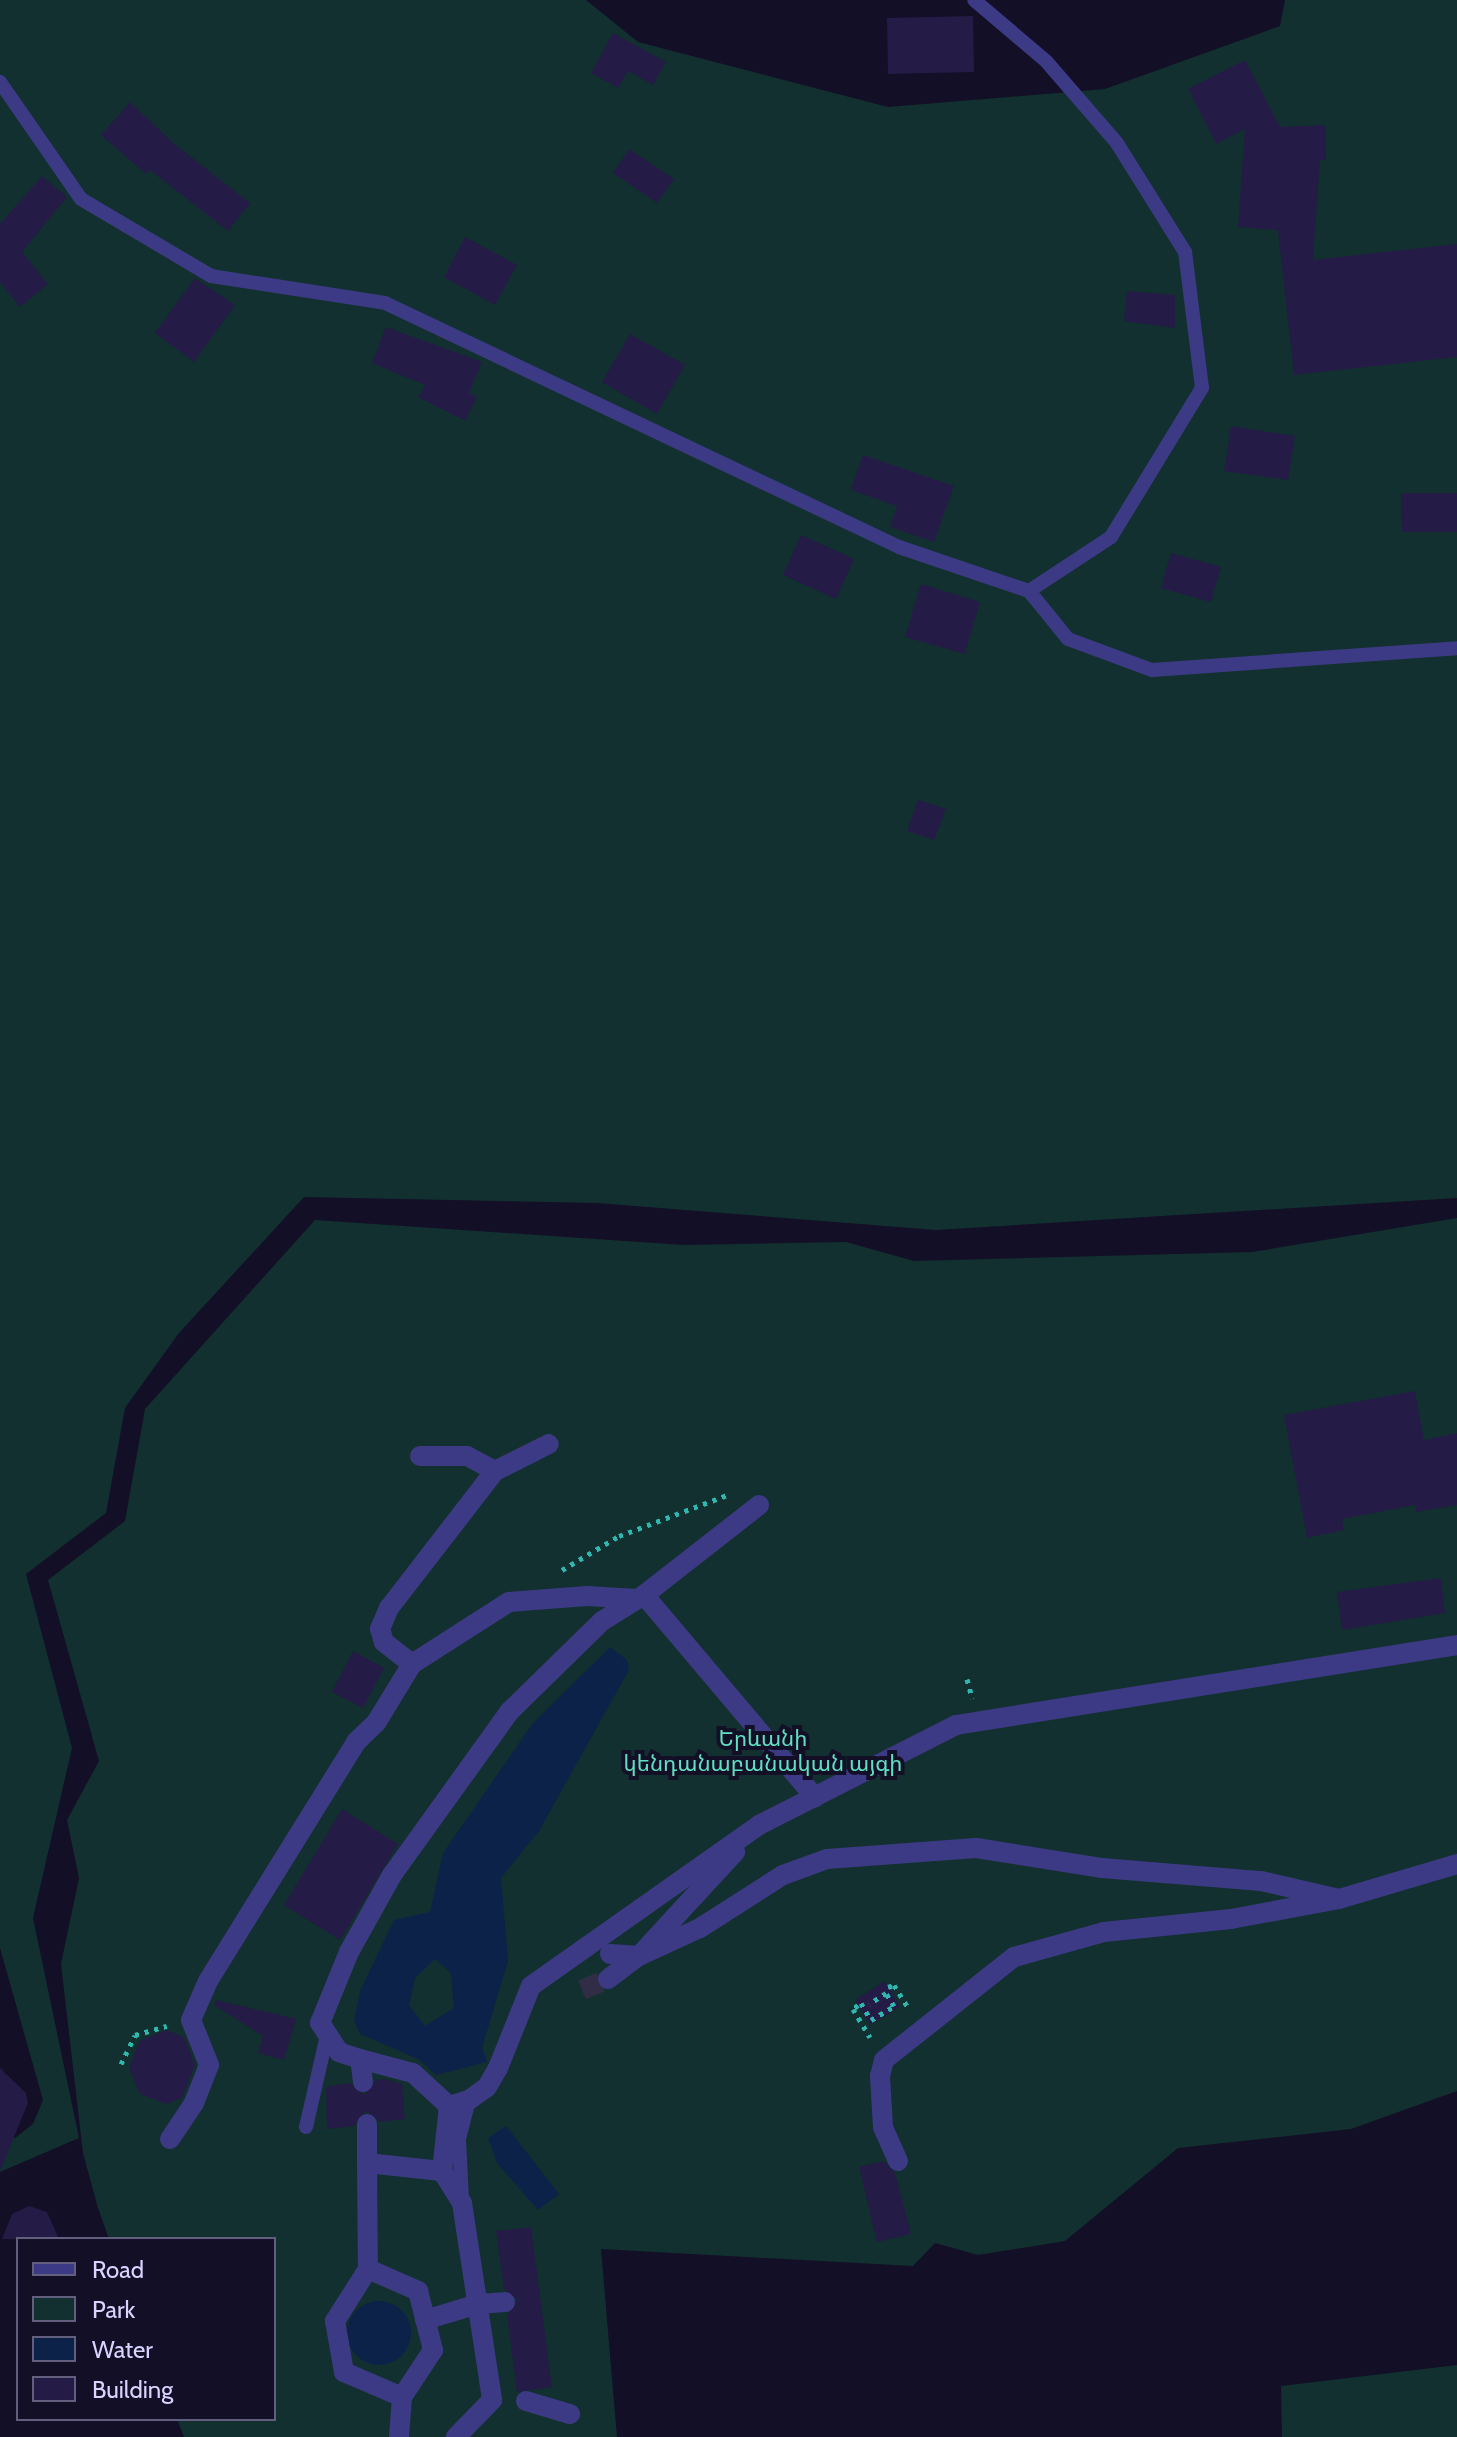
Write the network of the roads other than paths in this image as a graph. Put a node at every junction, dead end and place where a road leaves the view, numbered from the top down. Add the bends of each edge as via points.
1 (974, 0) edge
2 (0, 82) edge
3 (1029, 591) junction
4 (1457, 648) edge
5 (549, 1444) dead end
6 (420, 1456) dead end
7 (495, 1471) junction
8 (759, 1505) road end
9 (640, 1597) junction
10 (1457, 1645) edge
11 (412, 1664) junction
12 (815, 1797) junction
13 (759, 1825) junction
14 (1457, 1864) edge
15 (1339, 1899) junction
16 (610, 1954) tunnel mouth
17 (639, 1956) junction
18 (608, 1979) tunnel mouth
19 (326, 2040) junction
20 (360, 2059) junction
21 (363, 2082) dead end
22 (469, 2100) junction
23 (449, 2106) junction
24 (367, 2124) dead end
25 (306, 2127) dead end
26 (170, 2139) dead end
27 (898, 2161) dead end
28 (442, 2162) junction
29 (367, 2163) junction
30 (462, 2203) junction
31 (368, 2269) junction
32 (505, 2302) dead end
33 (478, 2304) junction
34 (425, 2320) junction
35 (402, 2397) junction
36 (492, 2400) junction
37 (570, 2414) dead end
38 (399, 2437) edge
39 (456, 2437) edge

1 - 3 lane via 1046,61 1117,143 1185,252 1202,388 1111,537
2 - 3 lane via 81,199 211,276 385,303 899,547
3 - 4 lane via 1068,639 1152,670
5 - 7 street
6 - 7 street via 467,1456
7 - 11 street via 389,1608 380,1629 384,1642
8 - 9 street
9 - 11 street via 509,1602
9 - 12 street
9 - 19 street via 602,1621 509,1712 392,1875 349,1952 320,2023
10 - 12 street via 956,1725
11 - 26 street via 376,1723 356,1742 208,1981 191,2020 209,2065 194,2103
12 - 13 street
13 - 17 street
13 - 22 street via 531,1986 498,2068 487,2087
14 - 15 street
15 - 17 street via 1261,1881 1102,1868 976,1848 827,1859 783,1875 700,1928
15 - 27 street via 1231,1919 1104,1932 1014,1957 884,2060 883,2127
16 - 17 street
17 - 18 street
19 - 20 street via 339,2052
19 - 25 lane
20 - 21 street
20 - 23 street via 413,2073
22 - 23 street
22 - 30 lane via 459,2139
23 - 28 street
24 - 29 street
28 - 29 street
28 - 30 street
29 - 31 street
30 - 33 street
31 - 34 street via 418,2291
31 - 35 street via 335,2321 344,2372
32 - 33 street
33 - 34 street
33 - 36 street
34 - 35 street via 433,2350
35 - 38 street
36 - 37 street via 527,2395
36 - 39 street

